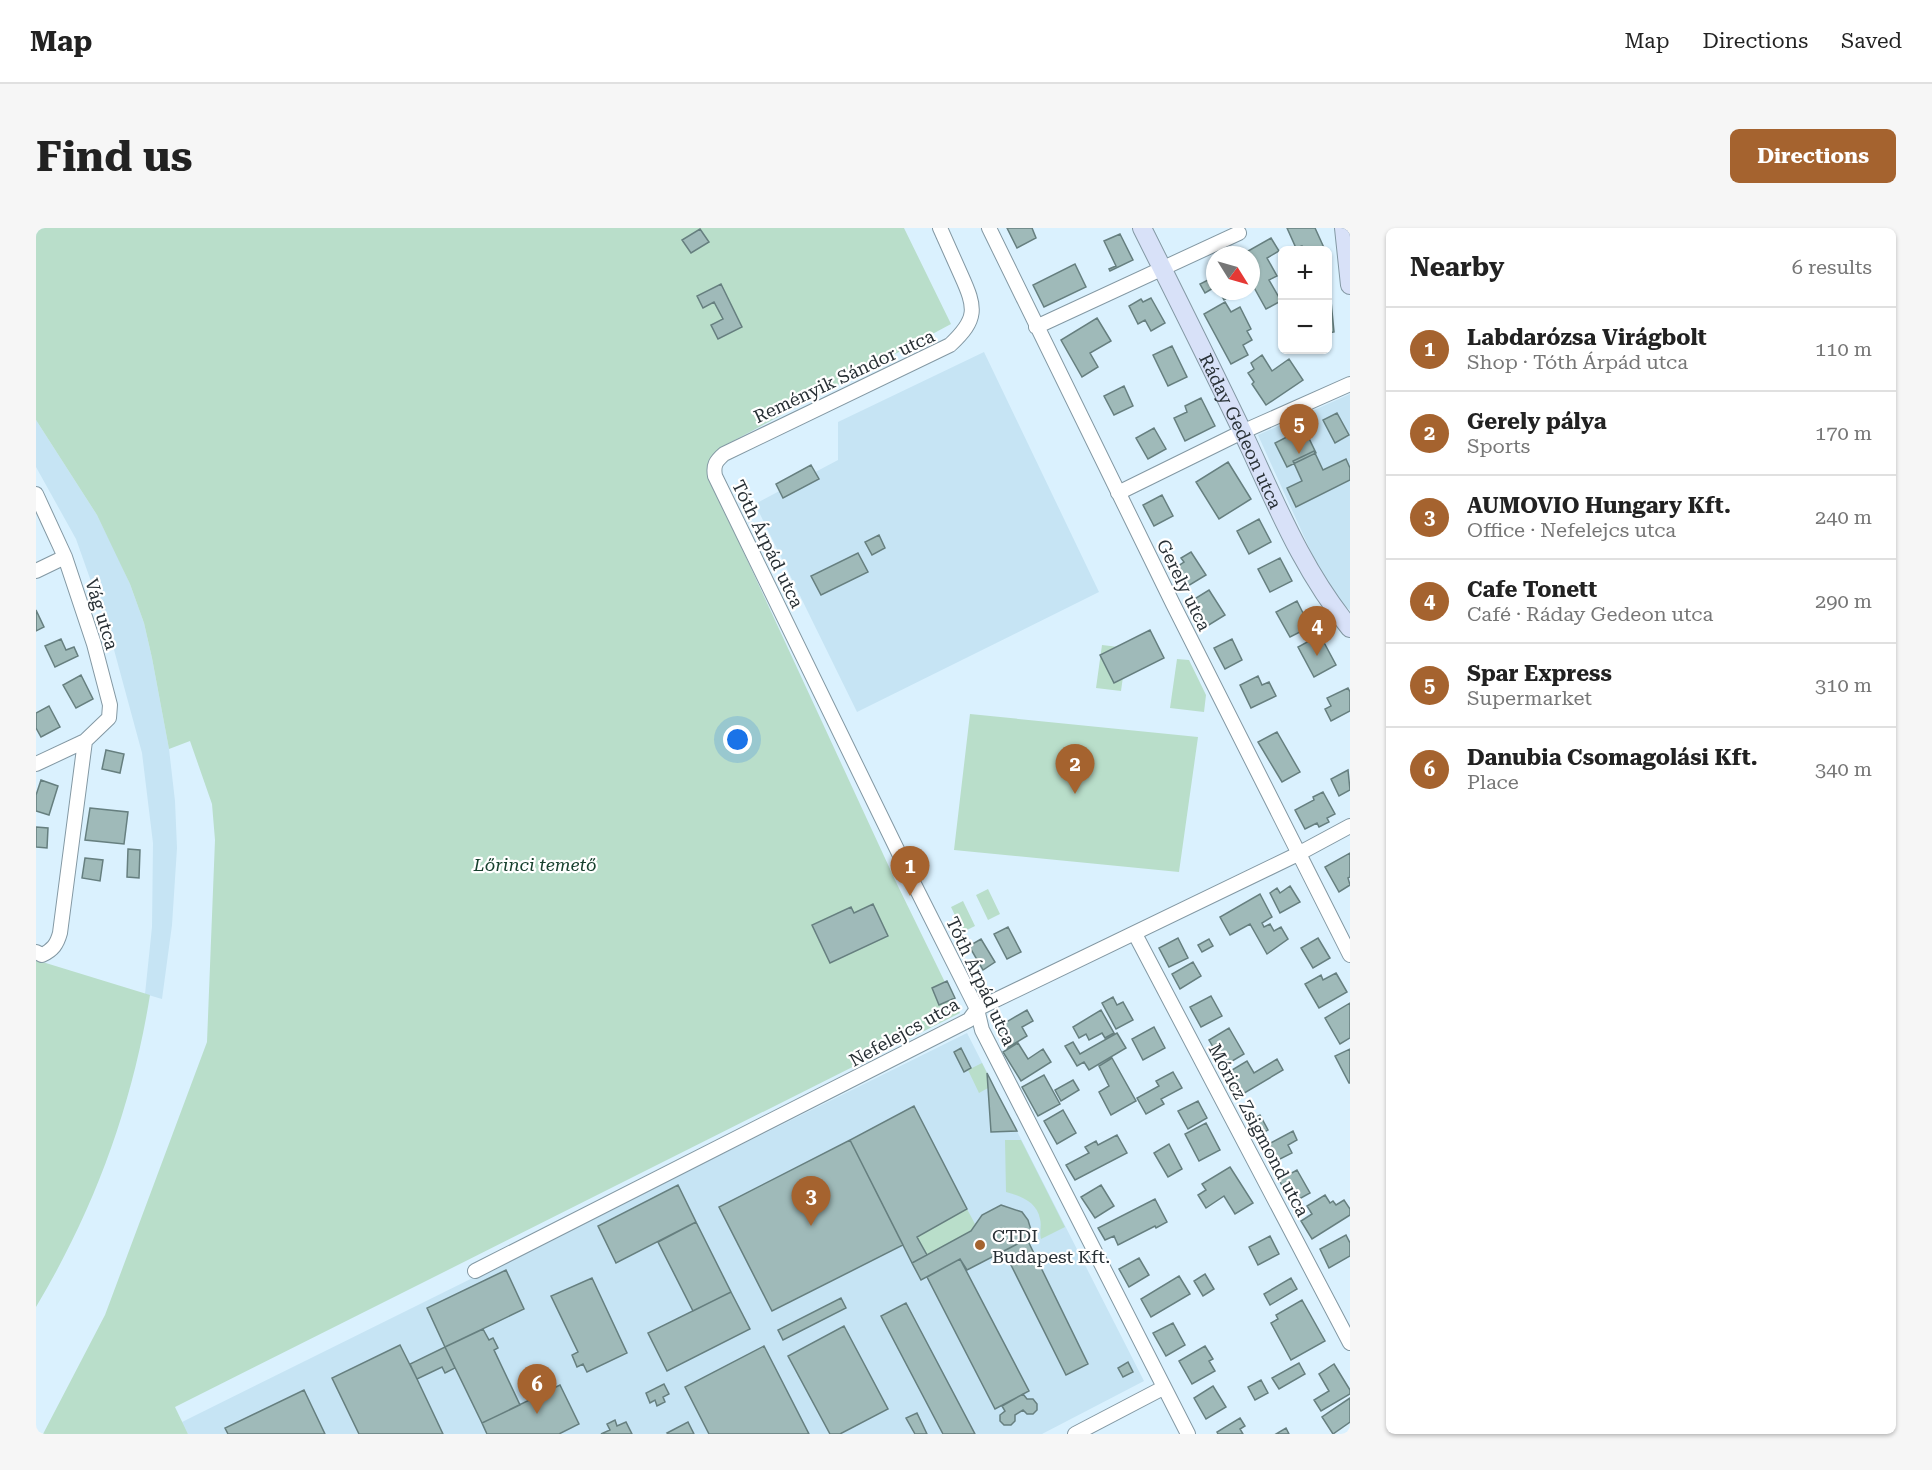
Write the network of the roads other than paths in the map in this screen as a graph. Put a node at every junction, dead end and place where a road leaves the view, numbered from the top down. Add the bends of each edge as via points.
1 (940, 228) edge
2 (989, 228) edge
3 (1142, 228) edge
4 (1344, 228) edge
5 (1239, 233) dead end
6 (1162, 269) junction
7 (1350, 285) edge
8 (1036, 327) junction
9 (1350, 384) edge
10 (1242, 432) junction
11 (715, 476) joint
12 (1118, 493) junction
13 (36, 494) edge
14 (65, 557) junction
15 (36, 571) edge
16 (1348, 624) edge
17 (86, 741) junction
18 (36, 764) edge
19 (1350, 826) edge
20 (1298, 854) junction
21 (1135, 934) junction
22 (36, 952) edge
23 (1350, 955) edge
24 (977, 1009) junction
25 (475, 1271) dead end
26 (1350, 1343) edge
27 (1163, 1388) junction
28 (1075, 1434) edge
29 (1188, 1434) edge

1 - 11 street, Reményik Sándor utca via 971,296 971,318 960,335 950,345 724,454 716,461
2 - 8 street, Gerely utca
3 - 6 street, Ráday Gedeon utca
4 - 7 street
5 - 6 street
6 - 8 street
6 - 10 street, Ráday Gedeon utca
8 - 12 street, Gerely utca
9 - 10 street
10 - 12 street
10 - 16 street, Ráday Gedeon utca via 1294,545 1323,594
11 - 24 street, Tóth Árpád utca
12 - 20 street, Gerely utca
13 - 14 street, Vág utca
14 - 15 street
14 - 17 street, Vág utca via 110,705 109,718
17 - 18 street
17 - 22 street via 58,942 42,955
19 - 20 street, Nefelejcs utca
20 - 21 street, Nefelejcs utca
20 - 23 street, Gerely utca
21 - 24 street, Nefelejcs utca
21 - 26 street, Móricz Zsigmond utca
24 - 25 street, Nefelejcs utca via 969,1020
24 - 27 street, Tóth Árpád utca via 982,1029
27 - 28 street
27 - 29 street, Tóth Árpád utca

